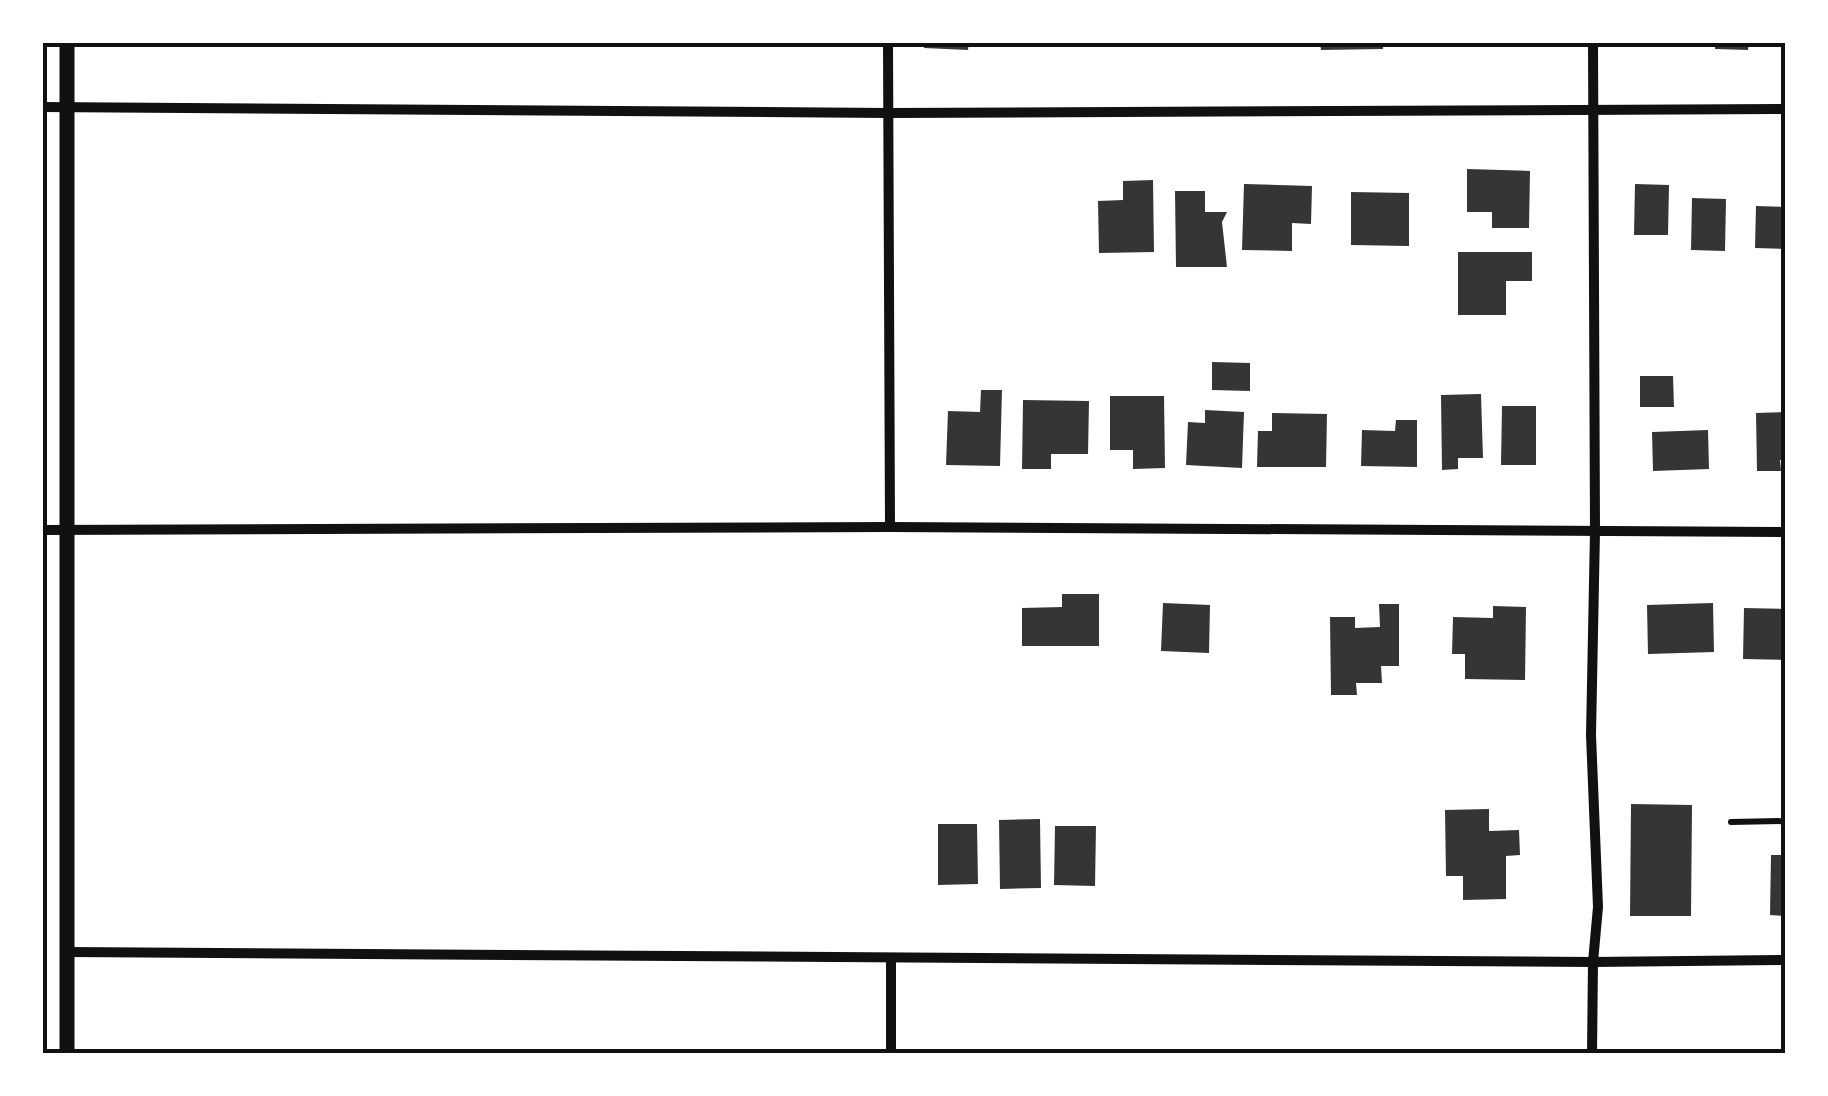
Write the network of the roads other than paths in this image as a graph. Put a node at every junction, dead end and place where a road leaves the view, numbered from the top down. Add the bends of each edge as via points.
1 (67, 42) edge
2 (888, 42) edge
3 (1593, 42) edge
4 (42, 107) edge
5 (67, 107) junction
6 (1594, 108) junction
7 (1786, 109) edge
8 (888, 113) junction
9 (890, 527) junction
10 (42, 530) edge
11 (66, 531) junction
12 (1595, 531) junction
13 (1786, 532) edge
14 (1731, 822) dead end
15 (1786, 822) edge
16 (67, 952) junction
17 (891, 958) junction
18 (1786, 960) edge
19 (1592, 962) junction
20 (68, 1054) edge
21 (891, 1054) edge
22 (1592, 1054) edge

1 - 5 street
2 - 8 street
3 - 6 street
4 - 5 street
5 - 8 street
5 - 11 street
6 - 7 street
6 - 8 street
6 - 12 street
8 - 9 street
9 - 11 street
9 - 12 street
10 - 11 street
11 - 16 street
12 - 13 street
12 - 19 street via 1591,734 1598,907
14 - 15 lane
16 - 17 street
16 - 20 street
17 - 19 street
17 - 21 street
18 - 19 street
19 - 22 street

